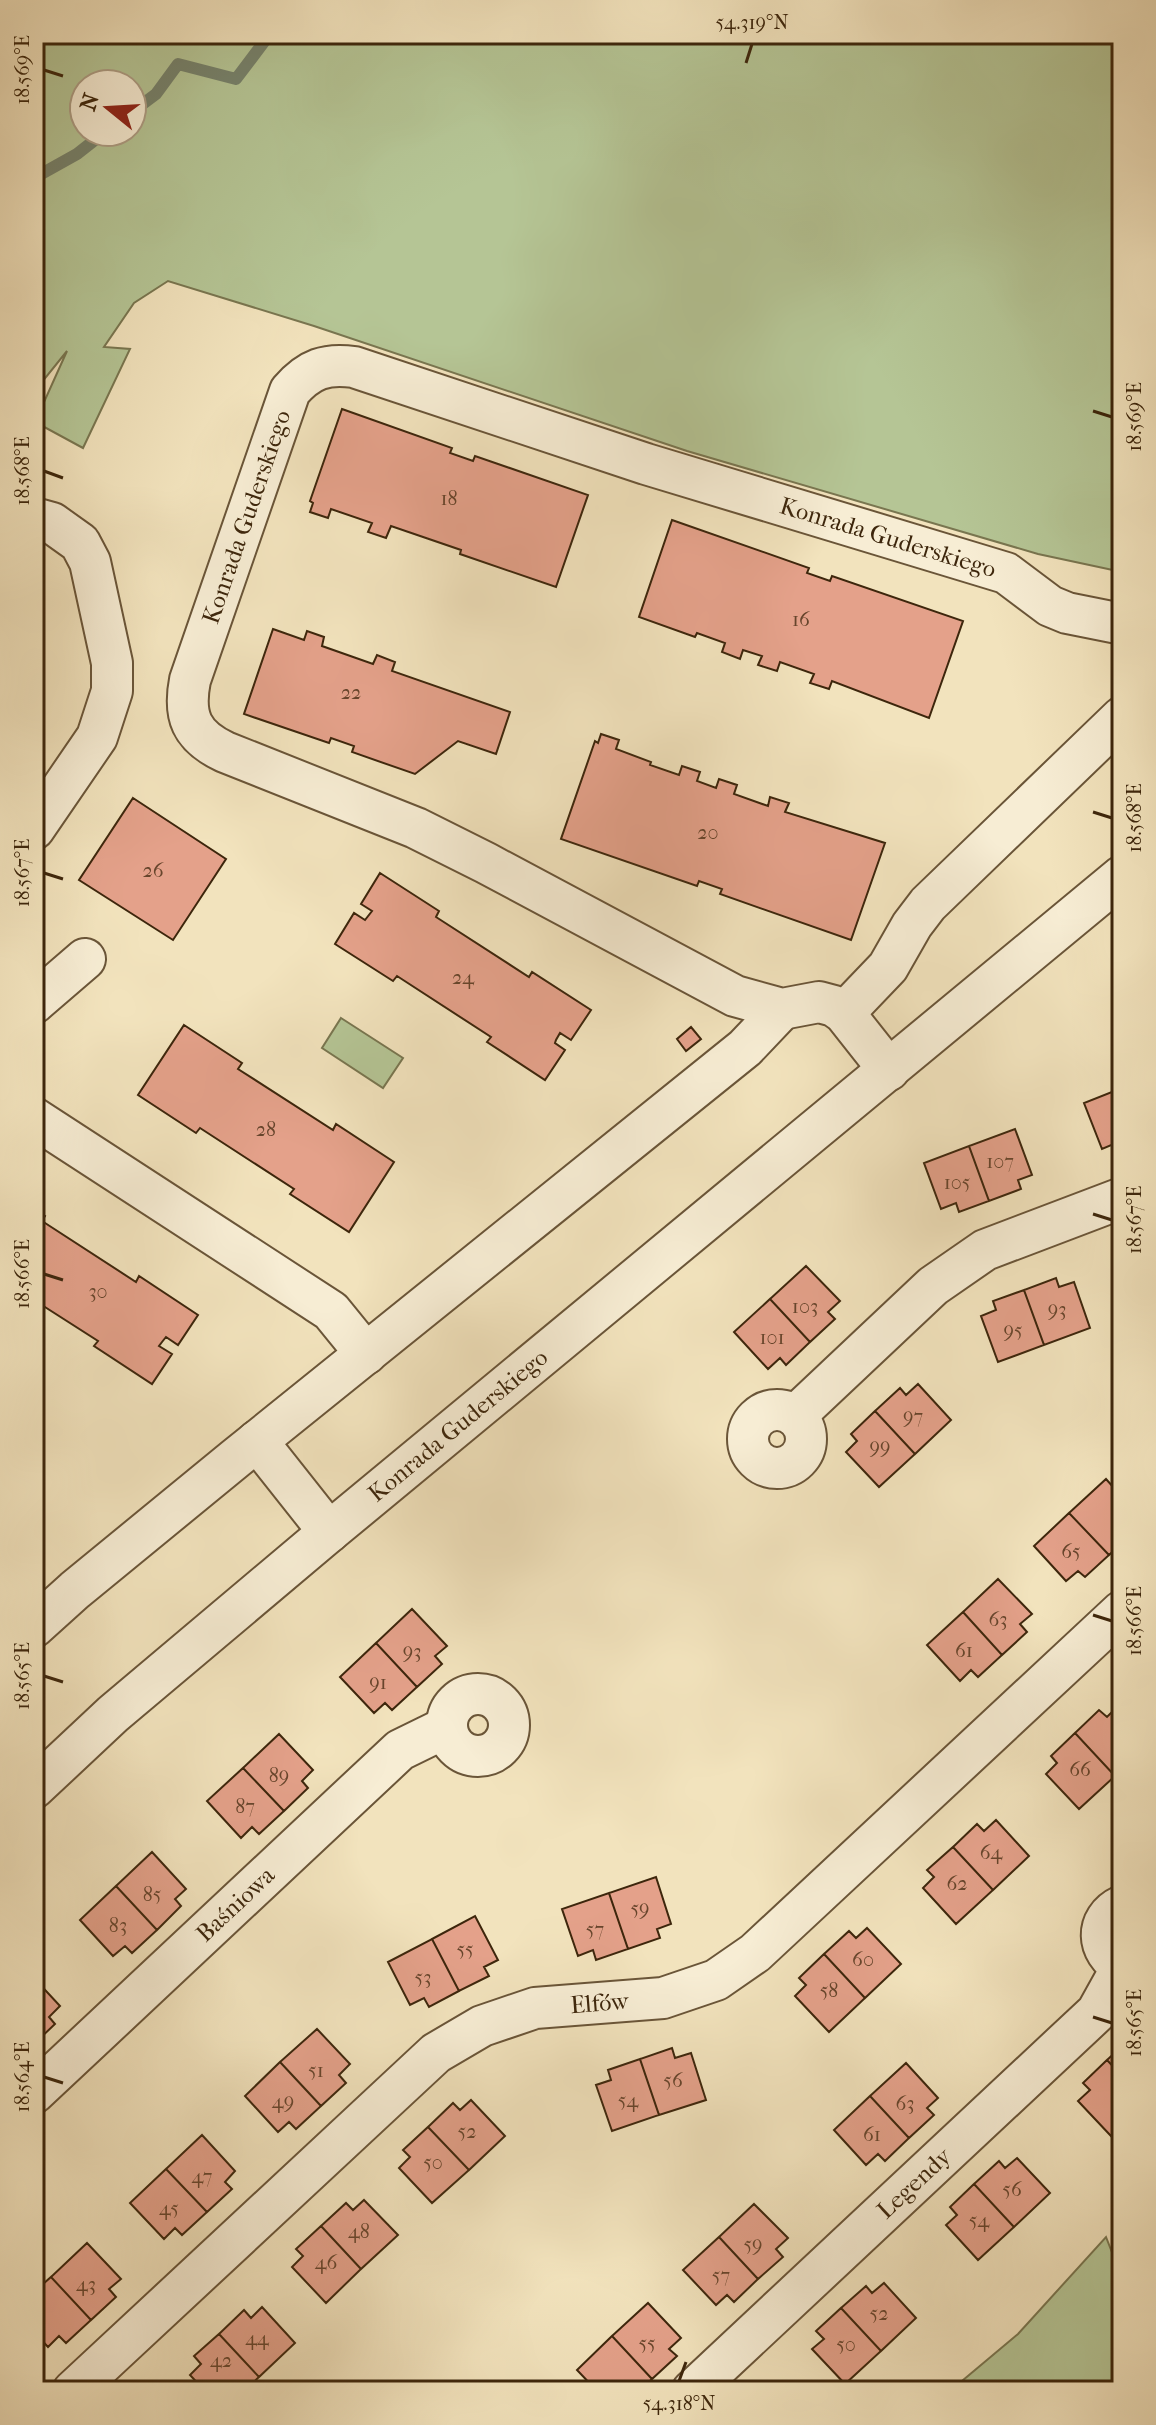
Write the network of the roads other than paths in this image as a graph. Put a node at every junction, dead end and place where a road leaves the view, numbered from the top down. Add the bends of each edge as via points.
1 (34, 518) edge
2 (1122, 624) edge
3 (1122, 717) edge
4 (34, 829) edge
5 (1122, 876) edge
6 (85, 959) dead end
7 (34, 1003) edge
8 (782, 1009) junction
9 (844, 1013) junction
10 (889, 1070) junction
11 (34, 1118) edge
12 (1122, 1198) edge
13 (366, 1354) junction
14 (795, 1416) dead end
15 (257, 1441) junction
16 (329, 1532) junction
17 (1122, 1611) edge
18 (34, 1627) edge
19 (447, 1727) dead end
20 (34, 1788) edge
21 (1122, 1906) edge
22 (1122, 1967) edge
23 (34, 2093) edge
24 (88, 2386) edge
25 (692, 2391) edge

1 - 4 street via 52,523 80,543 90,562 112,663 112,691 97,737
2 - 8 street, Konrada Guderskiego via 1050,606 1006,573 646,464 354,367 318,368 302,377 286,399 190,680 186,699 197,731 225,752 444,842 735,996
3 - 9 street via 928,904 888,967
5 - 10 street, Konrada Guderskiego
6 - 7 street
8 - 9 street, Konrada Guderskiego via 819,1002
8 - 13 street via 745,1048
9 - 10 street
10 - 16 street, Konrada Guderskiego
11 - 13 street via 331,1311
12 - 14 street via 985,1250 933,1286
13 - 15 street
15 - 16 street
15 - 18 street
16 - 20 street, Konrada Guderskiego via 113,1714
17 - 24 street, Elfów via 755,1953 716,1980 663,1998 535,2008 482,2026 436,2053
19 - 23 street, Baśniowa via 400,1750
21 - 22 street, Legendy via 1107,1916 1101,1935 1107,1954
22 - 25 street, Legendy via 1097,2012

